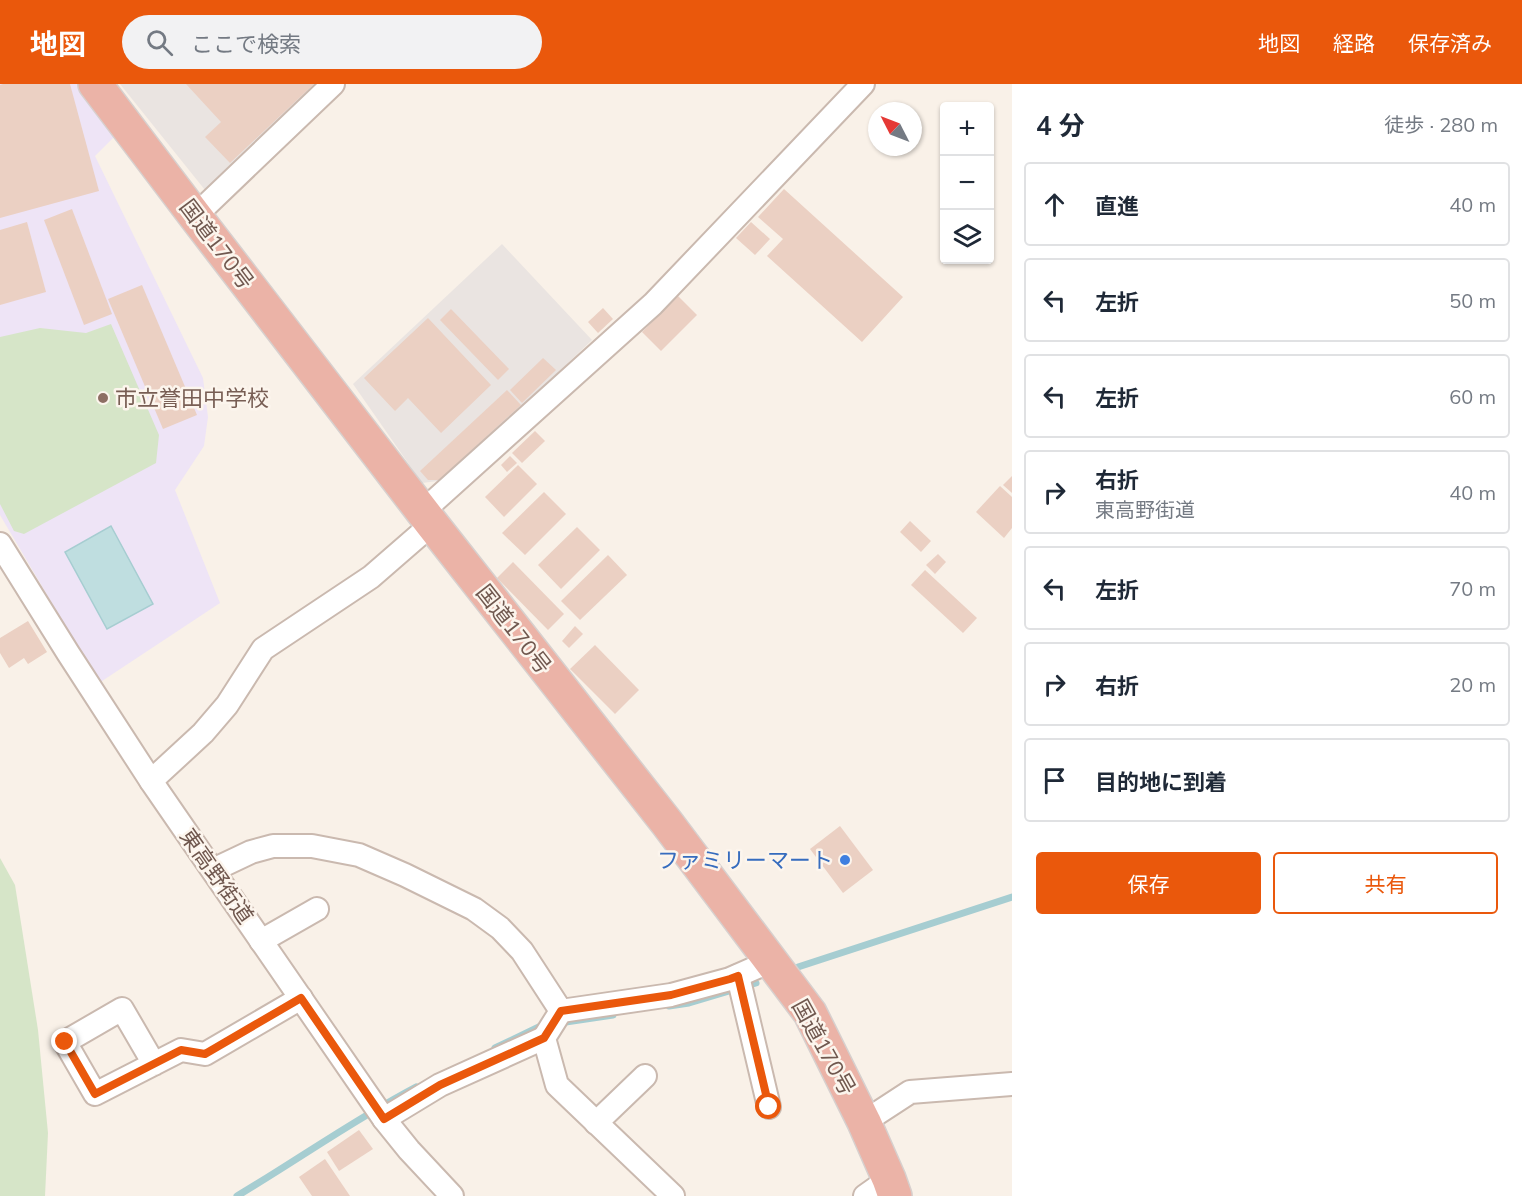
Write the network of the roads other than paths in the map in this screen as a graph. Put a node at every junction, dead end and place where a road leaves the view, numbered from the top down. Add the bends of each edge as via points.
1 (95, 84) edge
2 (333, 84) edge
3 (863, 84) edge
4 (195, 216) junction
5 (427, 518) junction
6 (0, 543) edge
7 (151, 781) junction
8 (213, 870) junction
9 (317, 909) dead end
10 (261, 941) junction
11 (771, 961) junction
12 (738, 976) junction
13 (301, 998) junction
14 (561, 1011) junction
15 (544, 1038) junction
16 (154, 1064) dead end
17 (645, 1076) dead end
18 (1012, 1084) edge
19 (769, 1107) dead end
20 (380, 1112) junction
21 (864, 1122) junction
22 (596, 1123) junction
23 (883, 1190) edge
24 (452, 1196) edge
25 (673, 1196) edge

1 - 4 highway, 国道170号
2 - 4 street
3 - 5 street via 653,304
4 - 5 highway, 国道170号
5 - 7 street via 371,577 263,649 228,705
5 - 11 highway, 国道170号
6 - 7 street, 東高野街道
7 - 8 street, 東高野街道
8 - 10 street, 東高野街道
8 - 14 street via 273,846 312,846 359,855 474,909 500,928 522,951
9 - 10 street
10 - 13 street, 東高野街道
11 - 12 street
11 - 21 highway, 国道170号 via 810,1012
12 - 14 street via 671,995
12 - 19 street
13 - 16 street via 205,1054 181,1050
13 - 20 street, 東高野街道
14 - 15 street
15 - 20 street
15 - 22 street via 557,1085
17 - 22 street
18 - 21 street via 910,1092
20 - 24 street, 東高野街道
21 - 23 highway, 国道170号
22 - 25 street

